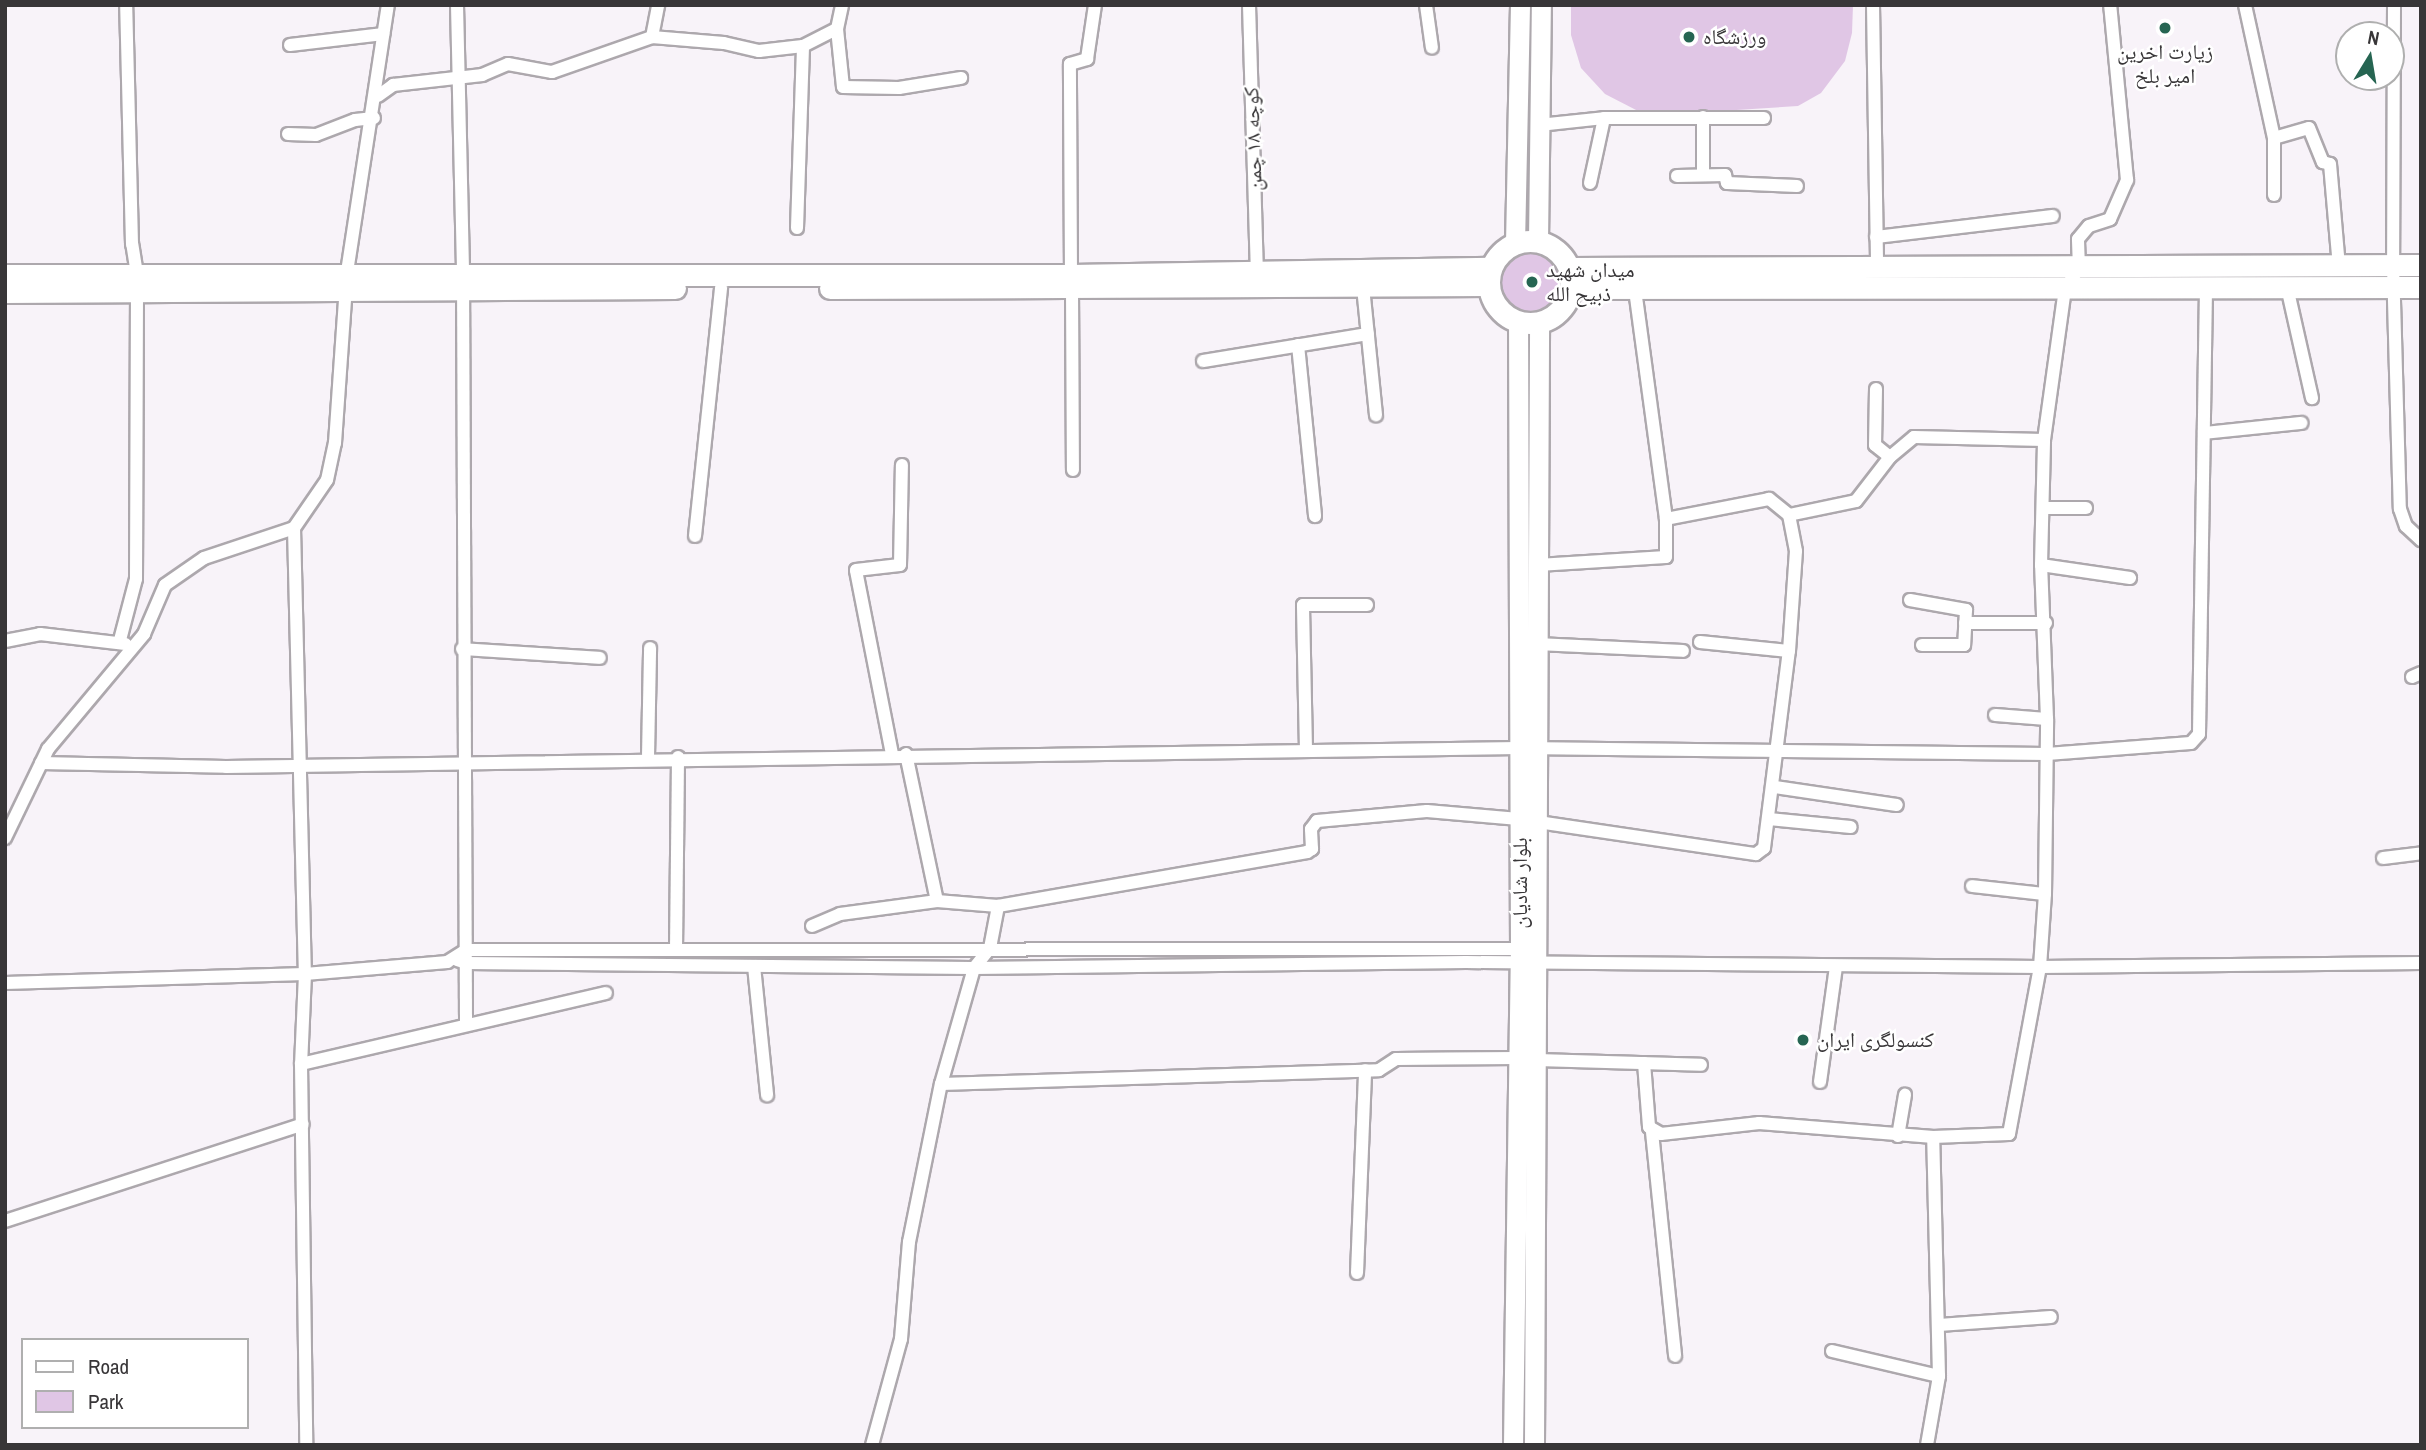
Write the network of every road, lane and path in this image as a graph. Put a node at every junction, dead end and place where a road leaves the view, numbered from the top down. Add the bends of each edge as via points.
1 (126, 5) edge
2 (388, 5) edge
3 (457, 5) edge
4 (658, 5) edge
5 (842, 5) edge
6 (1095, 5) edge
7 (1249, 5) edge
8 (1426, 5) edge
9 (1520, 5) edge
10 (1541, 5) edge
11 (1873, 5) edge
12 (2110, 5) edge
13 (2245, 5) edge
14 (2394, 5) edge
15 (837, 29) junction
16 (383, 34) junction
17 (652, 37) junction
18 (290, 45) dead end
19 (803, 46) junction
20 (1432, 48) dead end
21 (457, 76) junction
22 (961, 78) dead end
23 (377, 96) junction
24 (1703, 117) junction
25 (373, 118) junction
26 (1604, 118) junction
27 (1764, 118) dead end
28 (1539, 125) junction
29 (288, 134) dead end
30 (2274, 138) junction
31 (1678, 176) dead end
32 (1703, 176) junction
33 (1590, 183) dead end
34 (1797, 186) dead end
35 (2274, 195) dead end
36 (2053, 216) dead end
37 (797, 228) dead end
38 (1877, 237) junction
39 (1538, 242) junction
40 (1515, 243) junction
41 (2393, 265) junction
42 (2421, 265) edge
43 (2339, 266) junction
44 (1877, 268) junction
45 (2079, 269) junction
46 (1257, 272) junction
47 (5, 275) edge
48 (1490, 276) junction
49 (1570, 278) junction
50 (346, 280) junction
51 (463, 280) junction
52 (1072, 282) junction
53 (137, 283) junction
54 (1363, 287) junction
55 (2287, 287) junction
56 (2395, 287) junction
57 (2421, 287) edge
58 (721, 288) junction
59 (2065, 288) junction
60 (2206, 288) junction
61 (1635, 289) junction
62 (5, 292) edge
63 (1528, 322) junction
64 (1367, 334) junction
65 (1298, 345) junction
66 (1203, 360) dead end
67 (1875, 390) dead end
68 (2312, 398) dead end
69 (1376, 415) dead end
70 (2301, 423) dead end
71 (2204, 433) junction
72 (2044, 440) junction
73 (1890, 457) junction
74 (902, 465) dead end
75 (1073, 470) dead end
76 (2043, 508) junction
77 (2086, 508) dead end
78 (1789, 515) junction
79 (1315, 516) dead end
80 (1666, 519) junction
81 (293, 528) junction
82 (695, 536) dead end
83 (2421, 540) edge
84 (1538, 565) junction
85 (2041, 565) junction
86 (2130, 578) dead end
87 (1910, 600) dead end
88 (1367, 605) dead end
89 (1965, 623) junction
90 (2046, 623) junction
91 (120, 640) junction
92 (5, 641) edge
93 (1700, 642) dead end
94 (1537, 644) junction
95 (1922, 645) dead end
96 (132, 649) junction
97 (462, 649) junction
98 (650, 649) dead end
99 (1683, 651) dead end
100 (1789, 651) junction
101 (600, 658) dead end
102 (1995, 715) dead end
103 (2047, 719) junction
104 (1528, 748) junction
105 (1306, 750) junction
106 (892, 754) junction
107 (906, 754) junction
108 (1779, 754) junction
109 (2048, 754) junction
110 (648, 757) junction
111 (678, 757) junction
112 (462, 760) junction
113 (41, 763) junction
114 (302, 763) junction
115 (1775, 787) junction
116 (1897, 804) dead end
117 (1769, 819) junction
118 (1529, 821) junction
119 (1851, 827) dead end
120 (5, 838) edge
121 (2421, 853) edge
122 (2383, 858) dead end
123 (1972, 886) dead end
124 (2045, 894) junction
125 (937, 901) junction
126 (998, 906) junction
127 (811, 926) dead end
128 (990, 948) junction
129 (676, 950) junction
130 (463, 958) junction
131 (1525, 958) junction
132 (2421, 963) edge
133 (754, 966) junction
134 (1836, 966) junction
135 (2040, 967) junction
136 (974, 968) junction
137 (305, 974) junction
138 (5, 983) edge
139 (606, 993) dead end
140 (466, 1026) junction
141 (1527, 1059) junction
142 (1644, 1063) junction
143 (301, 1064) junction
144 (1701, 1065) dead end
145 (1365, 1070) junction
146 (1820, 1082) dead end
147 (941, 1084) junction
148 (767, 1095) dead end
149 (1905, 1095) dead end
150 (303, 1124) junction
151 (1652, 1132) junction
152 (1898, 1136) junction
153 (1933, 1138) junction
154 (5, 1222) edge
155 (1357, 1273) dead end
156 (2051, 1317) dead end
157 (1939, 1325) junction
158 (1832, 1351) dead end
159 (1675, 1356) dead end
160 (1939, 1376) junction
161 (306, 1445) edge
162 (872, 1445) edge
163 (1513, 1445) edge
164 (1534, 1445) edge
165 (1927, 1445) edge

1 - 53 street
2 - 16 street
3 - 21 street
4 - 17 street
5 - 15 street
6 - 52 street via 1087,59 1070,64
7 - 46 street, كوچه ١٨ چمن
8 - 20 street
9 - 40 main road
10 - 28 main road
11 - 38 street
12 - 45 street via 2127,180 2110,219 2089,226 2078,239
13 - 30 street
14 - 41 street
15 - 19 street
15 - 22 street via 843,87 899,88
16 - 18 street
16 - 23 street
17 - 19 street via 759,51
17 - 21 street via 552,72 508,64 482,75
19 - 37 street
21 - 23 street via 393,85
21 - 51 street
23 - 25 street
24 - 26 street
24 - 27 street
24 - 32 street
25 - 29 street via 316,135
25 - 50 street
26 - 28 street
26 - 33 street
28 - 39 main road
30 - 35 street
30 - 43 street via 2309,128 2323,162 2330,164
31 - 32 street
32 - 34 street via 1725,175 1727,183 1735,184
36 - 38 street
38 - 44 street
39 - 40 highway
39 - 49 highway via 1551,247
40 - 48 highway via 1500,253
41 - 42 highway
41 - 43 highway
41 - 56 street
43 - 45 highway
44 - 45 highway
44 - 49 highway
45 - 59 street
46 - 48 highway
46 - 52 highway
47 - 53 highway
48 - 54 highway
48 - 63 highway via 1497,308
49 - 61 highway
49 - 63 highway via 1560,310
50 - 51 highway
50 - 53 highway
50 - 81 street via 335,443 327,480
51 - 52 highway
51 - 58 highway
51 - 97 street
52 - 54 highway
52 - 58 highway
52 - 75 street
53 - 62 highway
53 - 91 street via 136,579
54 - 64 street
55 - 56 highway
55 - 60 highway
55 - 68 street
56 - 57 highway
56 - 83 street via 2401,519
58 - 82 street
59 - 60 highway
59 - 61 highway
59 - 72 street
60 - 71 street
61 - 80 street
63 - 84 main road, بلوار شادیان
63 - 104 main road, بلوار شادیان
64 - 65 street
64 - 69 street
65 - 66 street
65 - 79 street
67 - 73 street via 1875,446
70 - 71 street
71 - 109 street via 2196,741
72 - 73 street via 1914,437
72 - 76 street
73 - 78 street via 1856,501
74 - 106 street via 901,564 856,570
76 - 77 street
76 - 85 street
78 - 80 street via 1769,499
78 - 100 street via 1796,551
80 - 84 street via 1666,557
81 - 96 street via 204,558 165,586 144,634
81 - 114 street
84 - 94 main road, بلوار شادیان
85 - 86 street
85 - 90 street
87 - 89 street via 1964,610
88 - 105 street via 1303,605
89 - 90 street
89 - 95 street via 1964,645
90 - 103 street
91 - 92 street via 40,634
91 - 96 street
93 - 100 street
94 - 99 street
94 - 104 main road, بلوار شادیان
96 - 113 street
97 - 101 street
97 - 112 street
98 - 110 street
100 - 108 street
102 - 103 street
103 - 109 street
104 - 105 street
104 - 108 street
104 - 118 main road, بلوار شادیان
105 - 107 street
106 - 107 street
106 - 111 street
107 - 125 street
108 - 109 street
108 - 115 street
109 - 124 street
110 - 111 street
110 - 112 street
111 - 129 street
112 - 114 street
112 - 130 street
113 - 114 street
113 - 120 street
114 - 137 street
115 - 116 street
115 - 117 street
117 - 118 street via 1764,848 1756,855
117 - 119 street
118 - 126 street via 1427,811 1317,821 1311,829 1312,849 1307,852
118 - 131 main road, بلوار شادیان
121 - 122 street
123 - 124 street
124 - 135 street
125 - 126 street
125 - 127 street via 840,915
126 - 128 street
128 - 129 street
128 - 131 street
128 - 136 street
129 - 130 street
130 - 133 street
130 - 137 street
130 - 140 street
131 - 134 street
131 - 136 street
131 - 141 main road, بلوار شادیان
132 - 135 street
133 - 136 street
133 - 148 street
134 - 135 street
134 - 146 street
135 - 153 street via 2009,1134
136 - 147 street
137 - 138 street
137 - 143 street
139 - 140 street
140 - 143 street
141 - 142 street
141 - 145 street via 1396,1059 1382,1070
141 - 163 main road, بلوار شادیان
141 - 164 main road, بلوار شادیان
142 - 144 street
142 - 151 street
143 - 150 street
145 - 147 street
145 - 155 street
147 - 162 street via 909,1242 901,1339
149 - 152 street
150 - 154 street
150 - 161 street
151 - 152 street via 1759,1123
151 - 159 street
152 - 153 street
153 - 157 street via 1933,1259
156 - 157 street
157 - 160 street
158 - 160 street
160 - 165 street

